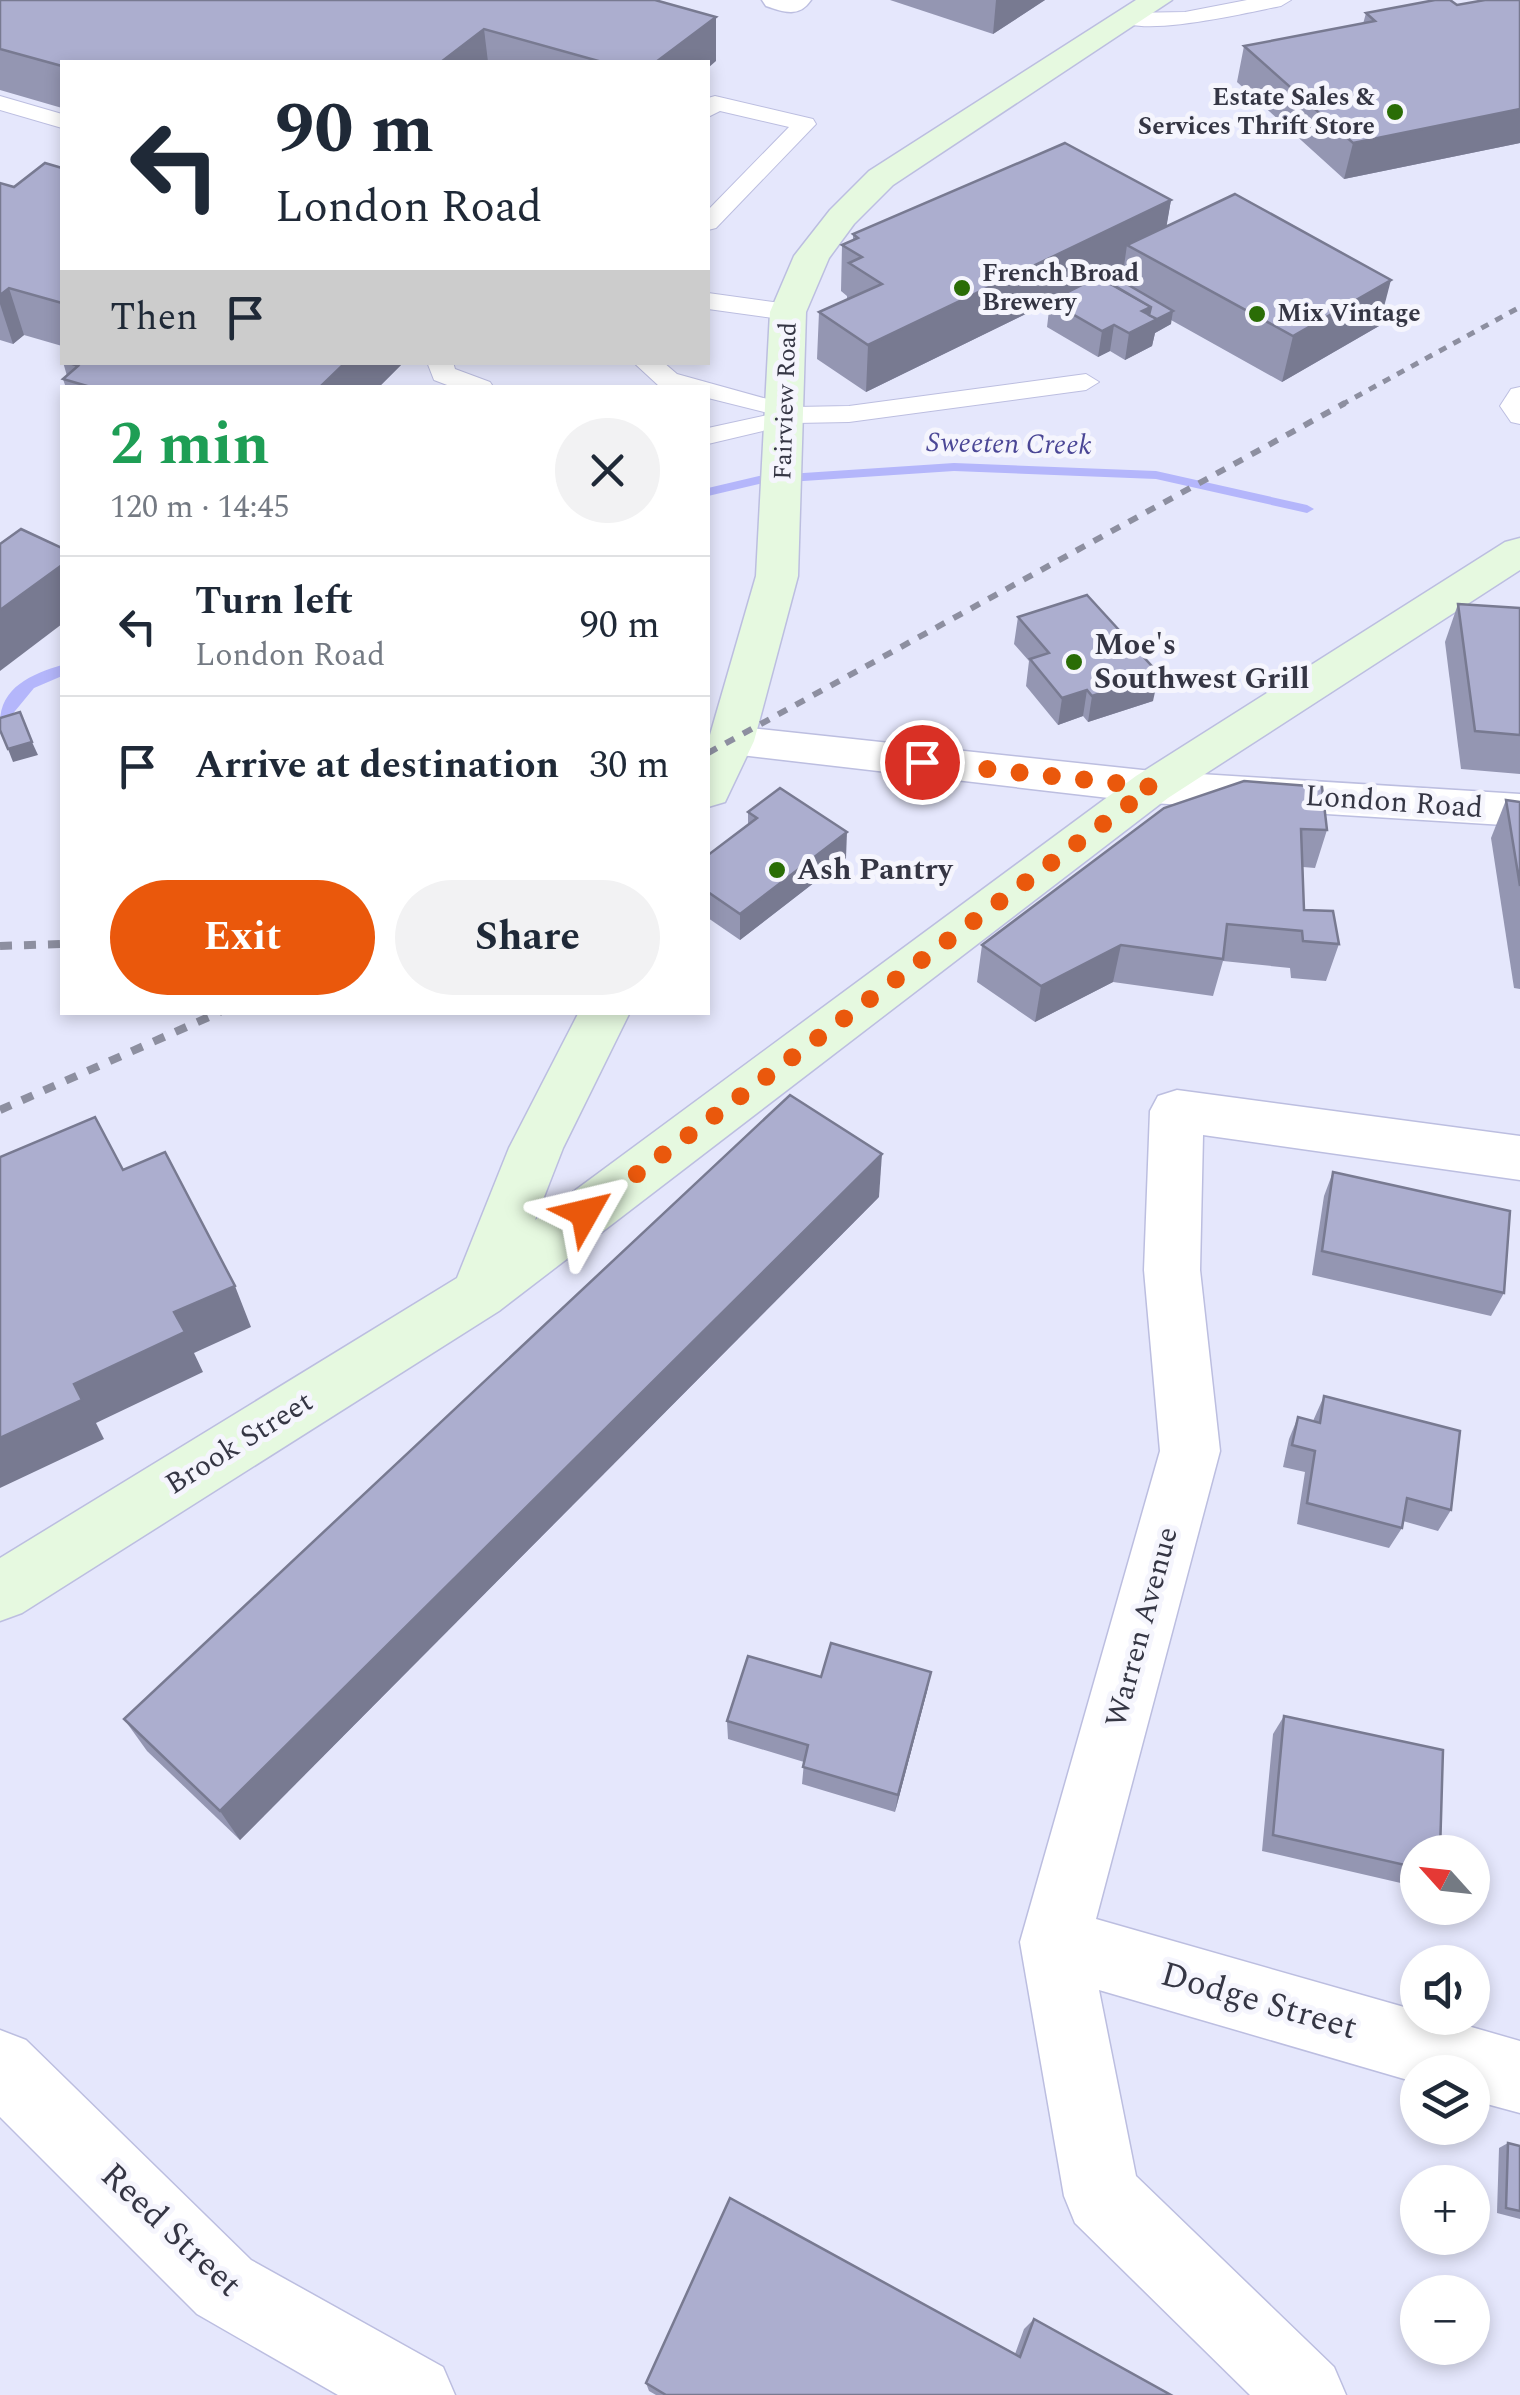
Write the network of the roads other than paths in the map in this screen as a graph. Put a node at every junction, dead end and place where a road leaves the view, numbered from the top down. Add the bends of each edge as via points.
1 (778, 0) edge
2 (796, 0) edge
3 (1282, 0) edge
4 (1143, 9) edge
5 (0, 103) edge
6 (710, 108) edge
7 (60, 120) edge
8 (710, 222) edge
9 (710, 300) edge
10 (788, 312) junction
11 (441, 365) edge
12 (650, 365) edge
13 (668, 380) junction
14 (1086, 382) dead end
15 (472, 385) edge
16 (645, 385) edge
17 (687, 385) edge
18 (710, 391) edge
19 (1520, 395) edge
20 (1520, 416) edge
21 (785, 424) junction
22 (710, 436) edge
23 (1520, 551) edge
24 (731, 741) junction
25 (1152, 787) junction
26 (710, 788) edge
27 (1520, 810) edge
28 (602, 1015) edge
29 (1520, 1158) edge
30 (478, 1294) junction
31 (0, 1592) edge
32 (1055, 1942) junction
33 (0, 2066) edge
34 (1520, 2076) edge
35 (416, 2395) edge
36 (1306, 2395) edge

1 - 2 street
3 - 4 lane via 1184,18
4 - 10 main road, Fairview Road via 881,178 812,256
5 - 7 lane
6 - 8 lane via 714,103 805,124
9 - 10 lane
10 - 21 main road, Fairview Road
11 - 15 lane via 443,374
12 - 13 lane
13 - 16 lane
13 - 17 lane
14 - 21 lane
18 - 21 lane
19 - 20 lane via 1514,406
21 - 22 lane
21 - 24 main road, Fairview Road via 777,576
23 - 25 main road, Brook Street
24 - 25 street, London Road
24 - 26 main road, Fairview Road
25 - 27 street, London Road
25 - 30 main road, Brook Street
28 - 30 main road via 536,1148
29 - 32 street, Warren Avenue via 1177,1111 1172,1270 1190,1451
30 - 31 main road, Brook Street
32 - 34 street, Dodge Street
32 - 36 street, Warren Avenue via 1102,2196
33 - 35 street, Reed Street via 224,2287

